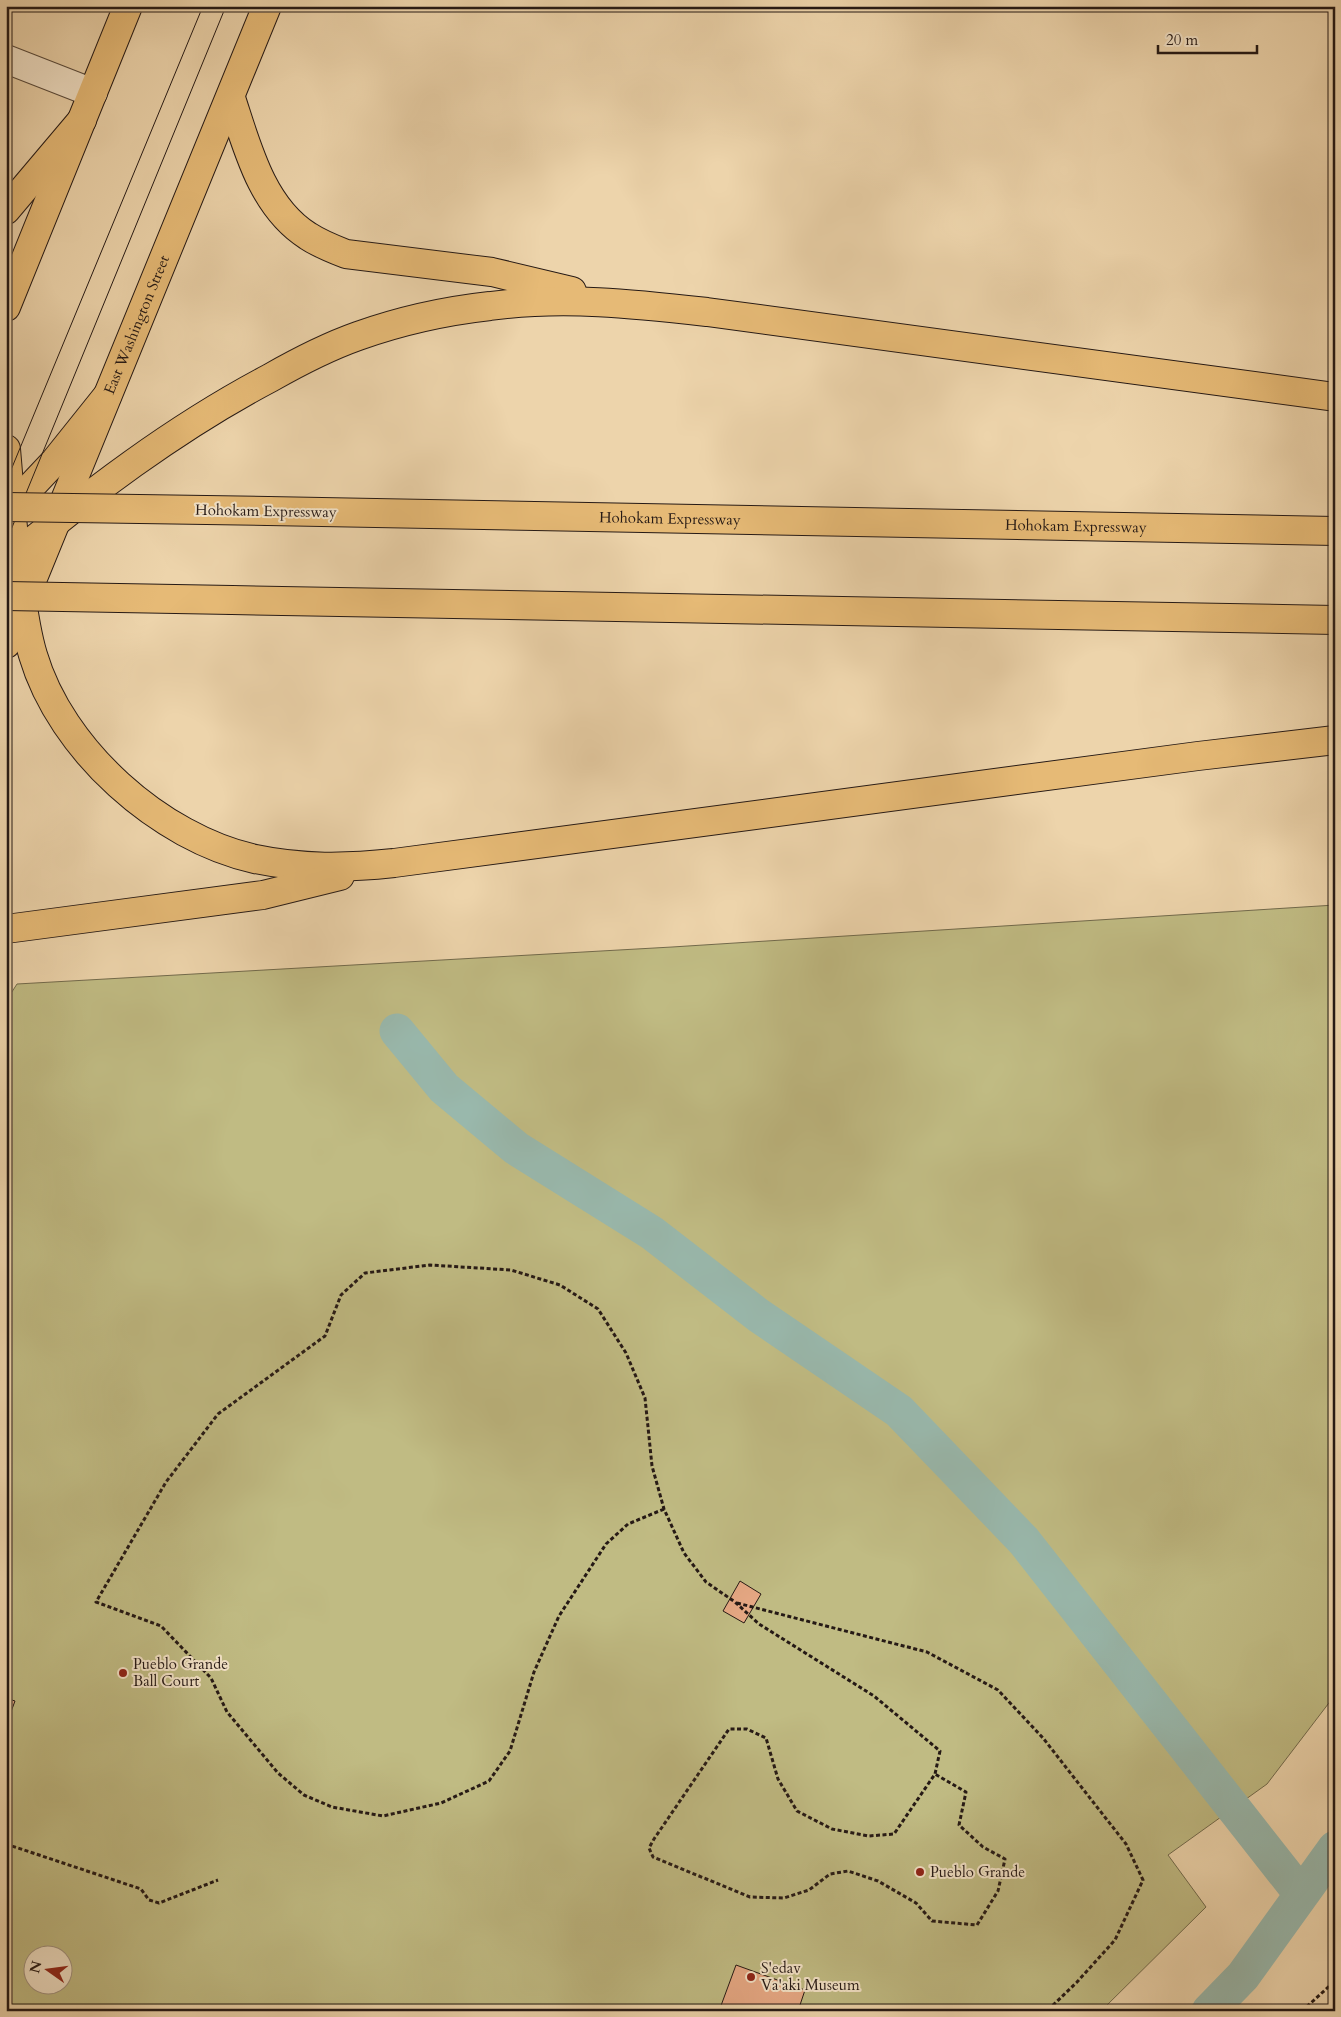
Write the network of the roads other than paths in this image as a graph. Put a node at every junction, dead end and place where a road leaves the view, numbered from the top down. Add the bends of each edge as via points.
1 (128, 6) edge
2 (267, 6) edge
3 (6, 58) edge
4 (93, 93) junction
5 (231, 98) junction
6 (82, 120) junction
7 (6, 210) edge
8 (619, 303) junction
9 (6, 307) edge
10 (107, 396) junction
11 (1335, 397) edge
12 (6, 449) edge
13 (7, 510) edge
14 (57, 521) junction
15 (1335, 531) edge
16 (11, 559) edge
17 (14, 600) edge
18 (1335, 620) edge
19 (6, 644) edge
20 (1335, 740) edge
21 (394, 863) junction
22 (6, 929) edge

1 - 4 main road
2 - 5 main road, East Washington Street
3 - 4 lane
4 - 6 main road
5 - 8 main road via 262,182 289,220 306,236 326,247 346,254 492,272
5 - 10 main road, East Washington Street
6 - 7 main road
6 - 9 main road
8 - 11 main road via 707,312
8 - 14 main road via 531,302 490,306 419,318 357,336 294,365 204,416
10 - 13 main road via 55,461
10 - 14 main road, East Washington Street
12 - 13 main road
13 - 15 main road, Hohokam Expressway, bridge via 268,511
13 - 16 main road
14 - 16 main road
14 - 17 main road, East Washington Street
16 - 17 main road
17 - 18 main road, bridge via 232,600
17 - 19 main road, East Washington Street
17 - 21 main road via 33,657 56,706 102,769 155,814 203,840 254,859 339,868
20 - 21 main road
21 - 22 main road via 263,895

